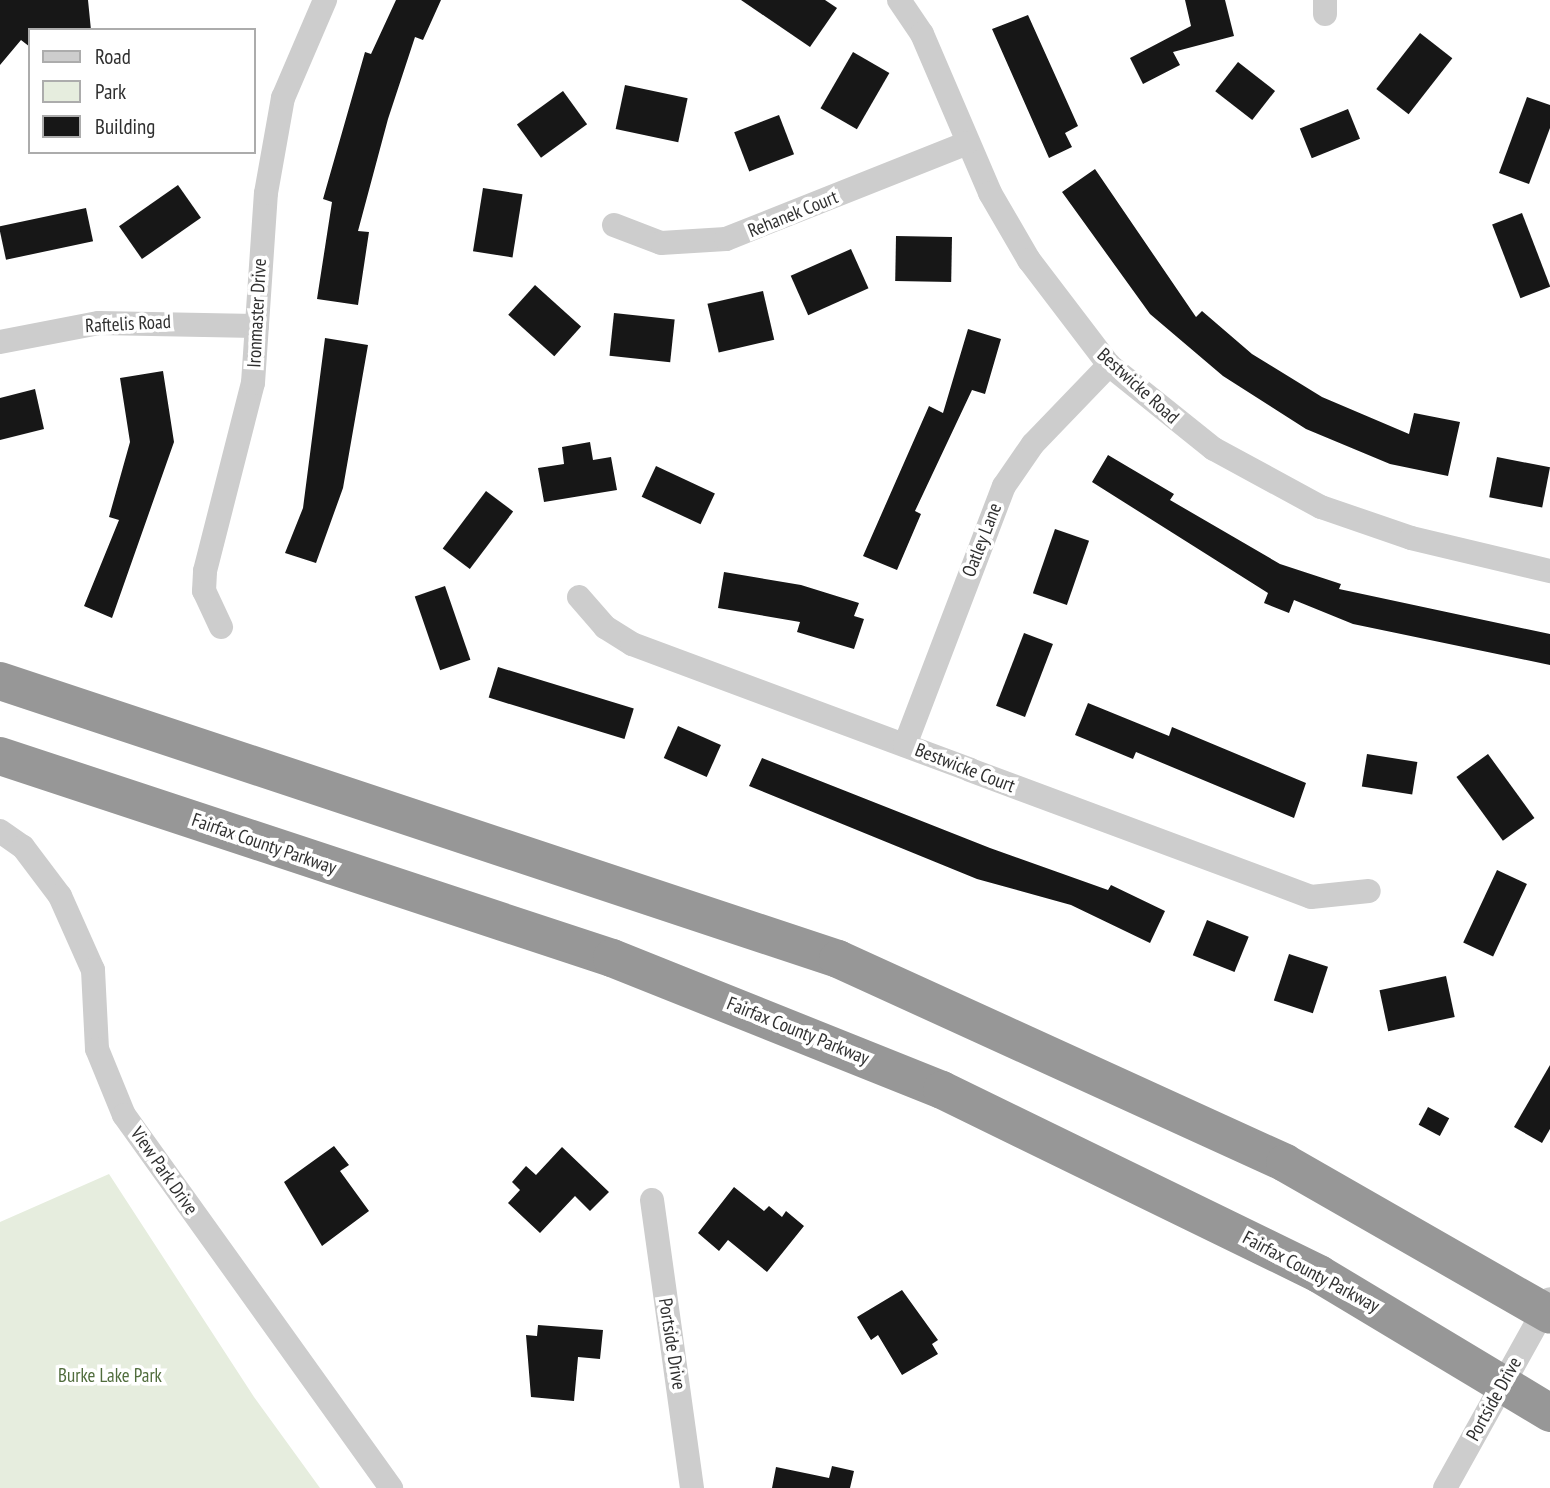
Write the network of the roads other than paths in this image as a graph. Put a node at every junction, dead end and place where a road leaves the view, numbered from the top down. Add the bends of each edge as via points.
1 (325, 0) edge
2 (899, 0) edge
3 (967, 143) junction
4 (614, 225) dead end
5 (257, 326) junction
6 (0, 342) edge
7 (1110, 365) junction
8 (1550, 571) edge
9 (579, 597) dead end
10 (221, 627) dead end
11 (0, 681) edge
12 (905, 745) junction
13 (0, 756) edge
14 (0, 831) edge
15 (1369, 891) dead end
16 (652, 1200) dead end
17 (1548, 1308) edge
18 (1503, 1383) junction
19 (1550, 1413) edge
20 (391, 1488) edge
21 (692, 1488) edge
22 (1446, 1488) edge

1 - 5 street, Ironmaster Drive via 283,98 266,193
2 - 3 street, Bestwicke Road via 922,34
3 - 4 street, Rehanek Court via 726,239 661,243
3 - 7 street, Bestwicke Road via 1029,260
5 - 6 street, Raftelis Road via 99,323
5 - 10 street, Ironmaster Drive via 244,424 205,571 204,592
7 - 8 street, Bestwicke Road via 1214,449 1321,507 1411,538
7 - 12 street, Oatley Lane via 1032,444 1004,486
9 - 12 street, Bestwicke Court via 605,628 632,645
11 - 17 highway via 838,959 1285,1163
12 - 15 street, Bestwicke Court via 1311,897
13 - 18 highway, Fairfax County Parkway via 612,958 774,1019 1112,1168 1319,1274
14 - 20 street, View Park Drive via 23,847 60,896 93,970 97,1049 124,1115
16 - 21 street, Portside Drive
17 - 18 street, Portside Drive
18 - 19 highway, Fairfax County Parkway
18 - 22 street, Portside Drive

